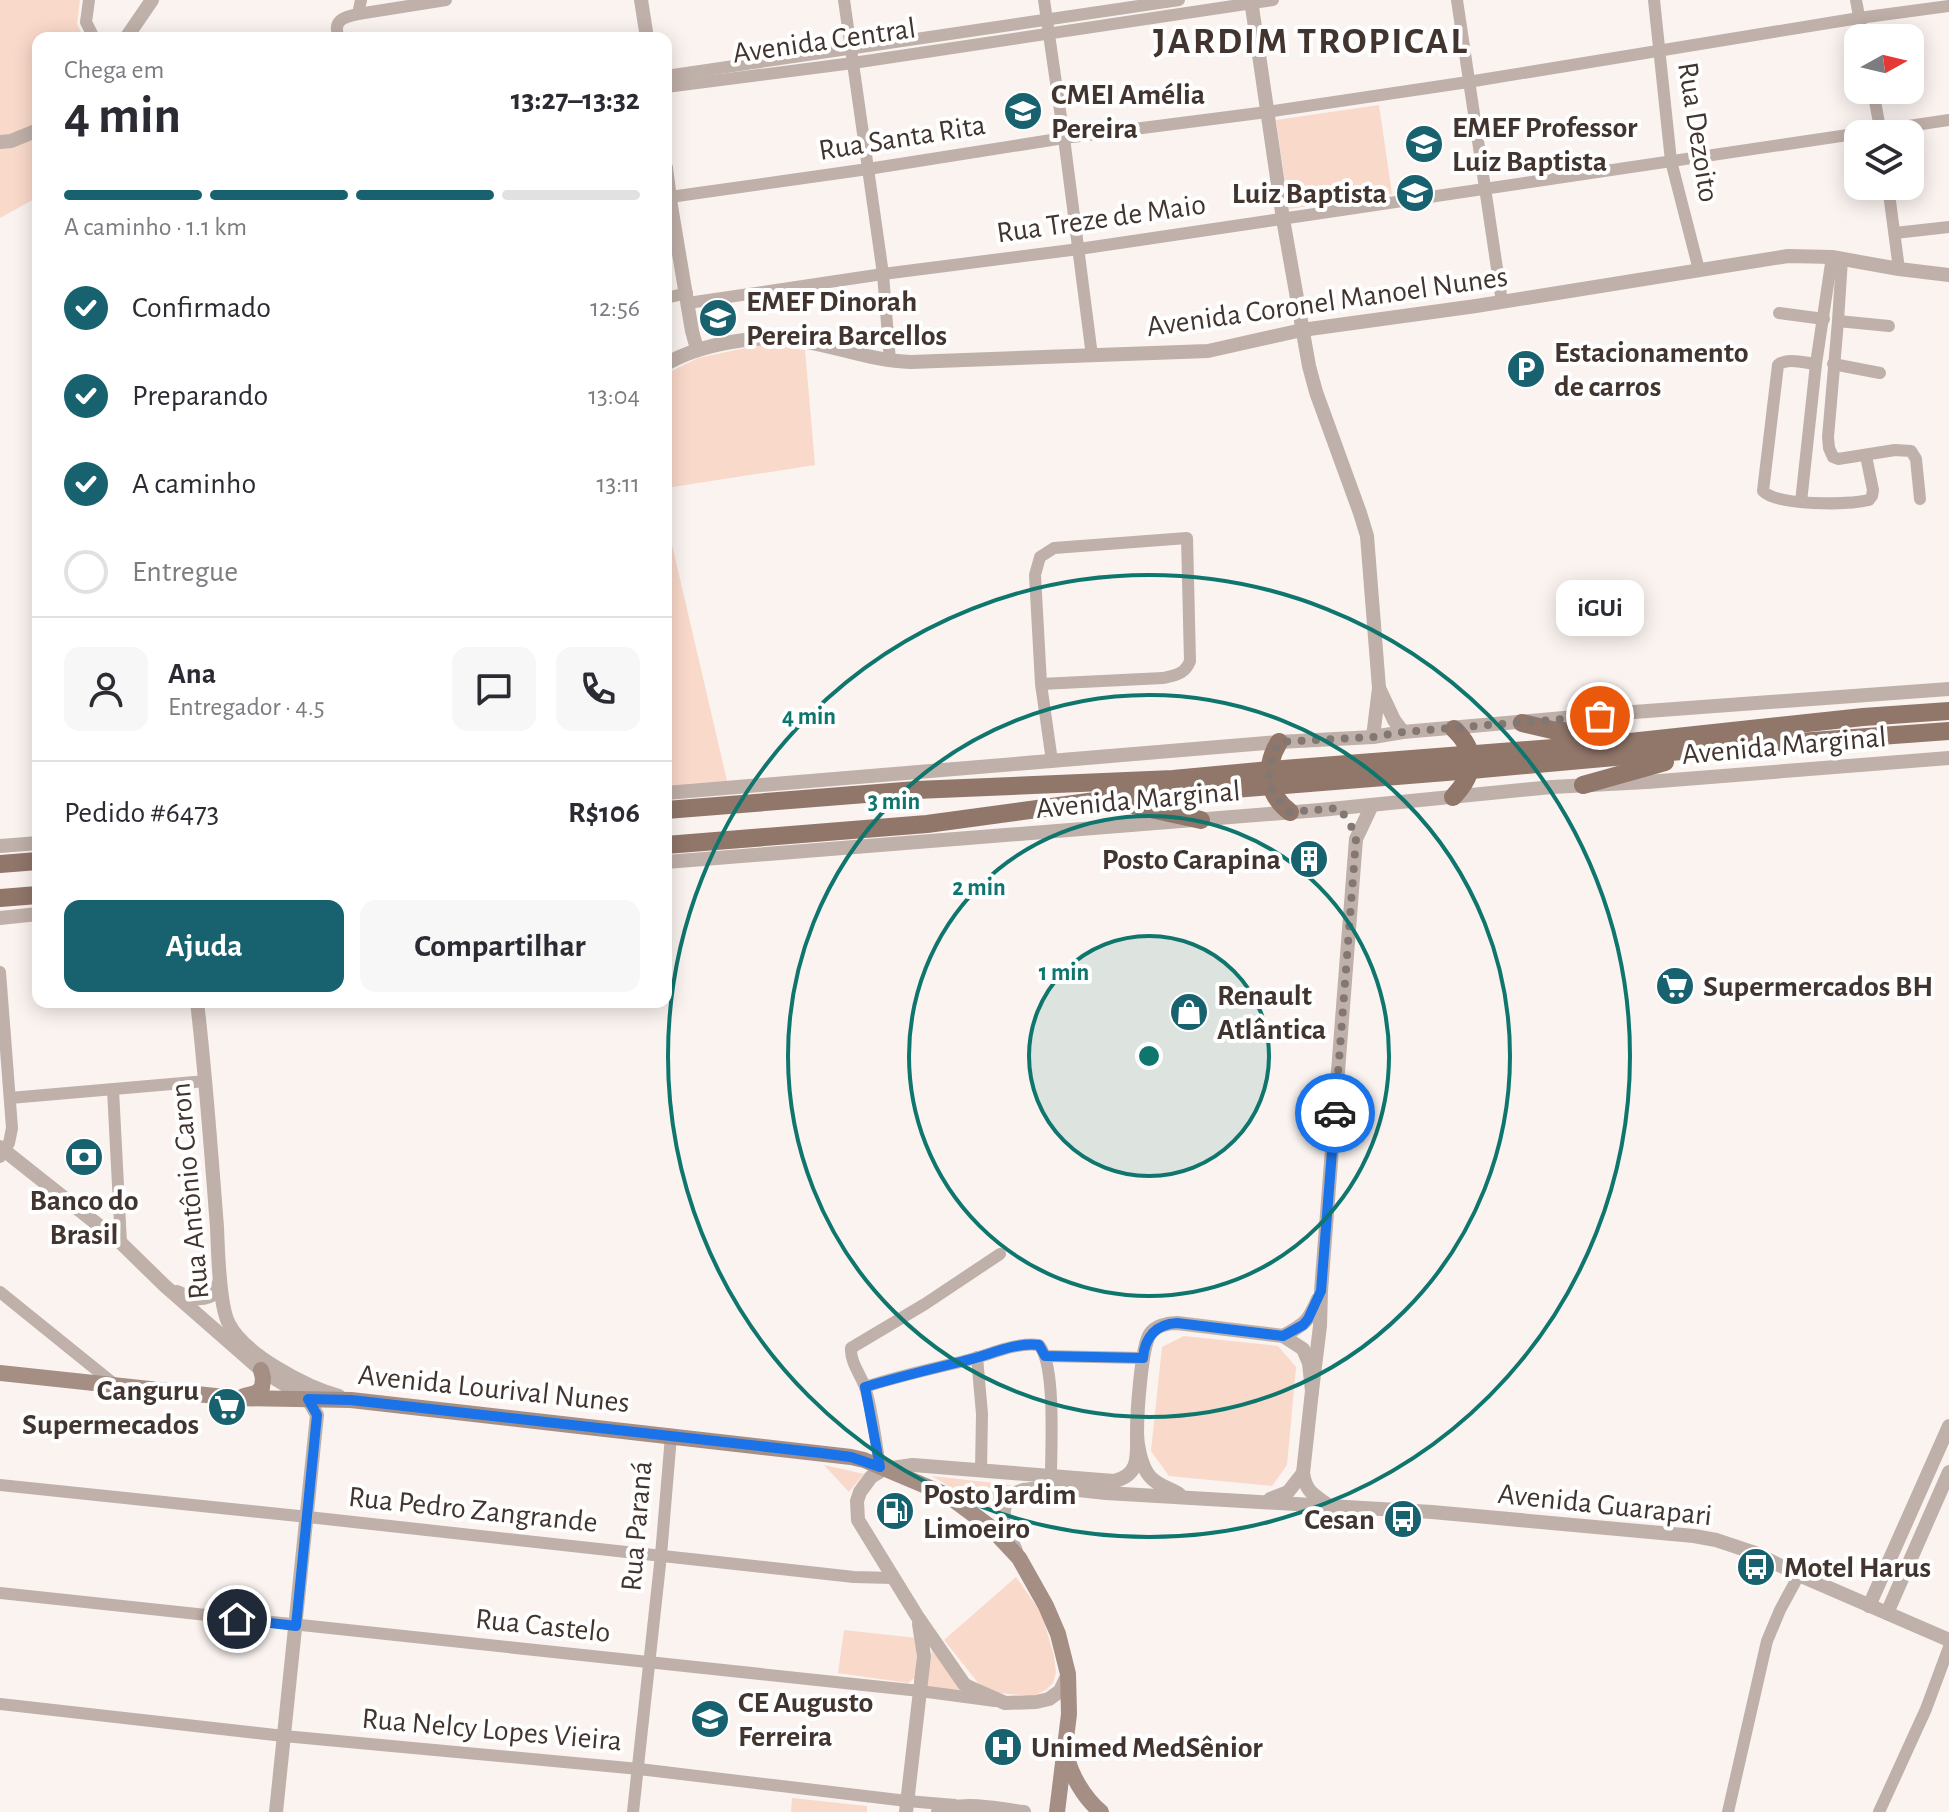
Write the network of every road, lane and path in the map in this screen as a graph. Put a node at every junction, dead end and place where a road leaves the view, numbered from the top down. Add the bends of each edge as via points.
1 (89, 0) edge
2 (152, 0) edge
3 (361, 0) edge
4 (446, 0) edge
5 (641, 0) edge
6 (844, 0) edge
7 (1044, 0) edge
8 (1179, 0) edge
9 (1273, 0) edge
10 (1457, 0) edge
11 (1654, 0) edge
12 (1856, 0) edge
13 (1251, 2) edge
14 (1949, 6) edge
15 (358, 14) junction
16 (1859, 18) junction
17 (1860, 24) edge
18 (1047, 26) junction
19 (91, 32) edge
20 (130, 32) edge
21 (337, 32) edge
22 (646, 32) edge
23 (851, 49) junction
24 (1661, 51) junction
25 (853, 63) junction
26 (672, 75) edge
27 (1468, 82) junction
28 (672, 86) edge
29 (1267, 112) junction
30 (1949, 120) edge
31 (1924, 124) edge
32 (32, 132) edge
33 (1844, 137) edge
34 (1064, 138) junction
35 (0, 142) edge
36 (1671, 161) junction
37 (868, 169) junction
38 (1484, 189) junction
39 (1890, 200) edge
40 (672, 202) edge
41 (672, 219) edge
42 (1283, 219) junction
43 (1949, 227) edge
44 (1895, 233) junction
45 (1079, 249) junction
46 (1837, 258) junction
47 (1899, 269) junction
48 (1699, 270) junction
49 (883, 274) junction
50 (1949, 275) edge
51 (672, 298) edge
52 (687, 298) junction
53 (1502, 302) junction
54 (1779, 313) dead end
55 (1831, 320) junction
56 (1889, 326) dead end
57 (1302, 330) junction
58 (697, 349) junction
59 (1092, 356) junction
60 (672, 361) edge
61 (890, 361) junction
62 (1816, 364) junction
63 (1833, 364) junction
64 (1880, 373) dead end
65 (1866, 456) junction
66 (1920, 499) dead end
67 (1801, 502) junction
68 (1041, 684) junction
69 (1379, 688) junction
70 (1949, 689) edge
71 (1949, 711) edge
72 (1522, 723) junction
73 (1454, 729) junction
74 (1949, 731) edge
75 (1403, 732) junction
76 (1373, 737) junction
77 (1279, 742) junction
78 (1630, 742) junction
79 (1715, 748) junction
80 (1949, 758) edge
81 (1052, 761) junction
82 (1471, 762) junction
83 (1270, 778) junction
84 (1583, 785) junction
85 (672, 793) edge
86 (1453, 797) junction
87 (1110, 799) junction
88 (1372, 805) junction
89 (1339, 808) junction
90 (672, 810) edge
91 (1290, 812) junction
92 (1201, 820) junction
93 (1356, 839) junction
94 (32, 843) edge
95 (672, 845) edge
96 (0, 846) edge
97 (32, 861) edge
98 (672, 862) edge
99 (0, 864) edge
100 (32, 895) edge
101 (0, 898) edge
102 (32, 915) edge
103 (0, 918) edge
104 (0, 972) edge
105 (198, 1008) edge
106 (1, 1012) edge
107 (206, 1081) junction
108 (113, 1090) junction
109 (10, 1098) junction
110 (2, 1151) edge
111 (121, 1243) junction
112 (1000, 1254) dead end
113 (221, 1279) junction
114 (165, 1286) junction
115 (1321, 1291) junction
116 (0, 1292) edge
117 (1283, 1336) junction
118 (1045, 1356) junction
119 (977, 1357) junction
120 (1143, 1358) junction
121 (261, 1370) junction
122 (0, 1373) edge
123 (114, 1384) junction
124 (865, 1387) junction
125 (1312, 1391) junction
126 (234, 1398) junction
127 (308, 1399) junction
128 (351, 1400) junction
129 (1949, 1426) edge
130 (1137, 1434) junction
131 (671, 1436) junction
132 (882, 1468) junction
133 (981, 1470) junction
134 (1949, 1472) edge
135 (1303, 1473) junction
136 (1051, 1476) junction
137 (0, 1485) edge
138 (1186, 1497) junction
139 (1262, 1501) junction
140 (1332, 1507) junction
141 (308, 1517) junction
142 (661, 1555) junction
143 (1019, 1558) junction
144 (1799, 1575) junction
145 (893, 1578) junction
146 (0, 1593) edge
147 (1869, 1606) junction
148 (1887, 1613) junction
149 (917, 1616) junction
150 (296, 1626) junction
151 (1949, 1640) edge
152 (1949, 1647) edge
153 (649, 1662) junction
154 (1068, 1674) junction
155 (920, 1691) junction
156 (1005, 1703) junction
157 (0, 1704) edge
158 (284, 1736) junction
159 (1065, 1747) junction
160 (639, 1769) junction
161 (907, 1806) edge
162 (979, 1807) junction
163 (276, 1812) edge
164 (633, 1812) edge
165 (938, 1812) edge
166 (1024, 1812) edge
167 (1057, 1812) edge
168 (1101, 1812) edge
169 (1728, 1812) edge
170 (1879, 1812) edge

1 - 19 street via 86,22
2 - 20 street
3 - 15 street
4 - 15 street
5 - 22 street
6 - 23 street
7 - 18 street
8 - 18 street, Avenida Central
9 - 13 street, Avenida Central
10 - 27 street
11 - 24 street, Rua Dezoito
12 - 16 street
13 - 18 street, Avenida Central
13 - 29 street
14 - 16 street, Rua Santa Rita
15 - 21 street via 343,18
16 - 17 street
16 - 24 street, Rua Santa Rita
18 - 23 street, Avenida Central
18 - 25 street, Avenida Central
18 - 34 street
23 - 25 street
23 - 26 street, Avenida Central
24 - 27 street, Rua Santa Rita
24 - 36 street, Rua Dezoito
25 - 28 street, Avenida Central
25 - 37 street
27 - 29 street, Rua Santa Rita
27 - 38 street
29 - 34 street, Rua Santa Rita
29 - 42 street
30 - 31 street, Rua Treze de Maio
32 - 35 street
33 - 36 street, Rua Treze de Maio
34 - 37 street, Rua Santa Rita
34 - 45 street
36 - 38 street, Rua Treze de Maio
36 - 48 street, Rua Dezoito
37 - 40 street, Rua Santa Rita
37 - 49 street
38 - 42 street, Rua Treze de Maio
38 - 53 street
39 - 44 street
41 - 52 street
42 - 45 street, Rua Treze de Maio
42 - 57 street
43 - 44 street
44 - 47 street
45 - 49 street, Rua Treze de Maio
45 - 59 street
46 - 47 street, Avenida Coronel Manoel Nunes
46 - 48 street, Avenida Coronel Manoel Nunes via 1788,256
46 - 55 street
47 - 50 street, Avenida Coronel Manoel Nunes
48 - 53 street, Avenida Coronel Manoel Nunes
49 - 52 street, Rua Treze de Maio
49 - 61 street
51 - 52 street, Rua Treze de Maio
52 - 58 street
53 - 57 street, Avenida Coronel Manoel Nunes
54 - 55 street
55 - 56 street
55 - 62 street
55 - 63 street
57 - 59 street, Avenida Coronel Manoel Nunes via 1208,351
57 - 69 street via 1316,392 1367,536
58 - 60 street, Avenida Coronel Manoel Nunes
58 - 61 street, Avenida Coronel Manoel Nunes via 777,338
59 - 61 street, Avenida Coronel Manoel Nunes
62 - 67 street
62 - 67 street via 1778,365 1766,457 1766,494
63 - 64 street
63 - 65 street via 1829,448 1838,459
65 - 66 street via 1895,450 1913,453
65 - 67 street via 1873,490 1869,500
68 - 68 street via 1035,575 1040,557 1054,548 1187,538 1187,669 1163,678
68 - 81 street
69 - 75 street
69 - 76 street
70 - 72 street, Avenida Marginal
71 - 78 main road
72 - 73 street, Avenida Marginal
72 - 78 main road
73 - 75 street, Avenida Marginal
73 - 82 main road via 1466,743
74 - 79 main road
75 - 76 street, Avenida Marginal
76 - 77 street, Avenida Marginal
77 - 81 street, Avenida Marginal
77 - 83 main road via 1270,760
78 - 82 main road
79 - 82 main road
79 - 84 main road
80 - 84 street, Avenida Marginal
81 - 85 street, Avenida Marginal
82 - 83 main road
82 - 86 main road via 1465,785
83 - 87 main road
83 - 90 main road via 916,790
83 - 91 main road via 1280,805
84 - 86 street, Avenida Marginal
86 - 88 street, Avenida Marginal
87 - 92 main road
87 - 95 main road via 927,824
88 - 89 street, Avenida Marginal
88 - 93 street
89 - 91 street, Avenida Marginal
89 - 93 street
91 - 92 street, Avenida Marginal
92 - 98 street, Avenida Marginal
93 - 115 street
94 - 96 street
97 - 99 main road
100 - 101 main road
102 - 103 street
104 - 106 street
105 - 107 street, Rua Antônio Caron
106 - 109 street
107 - 108 street
107 - 113 street, Rua Antônio Caron
108 - 109 street
108 - 111 street
109 - 110 street via 11,1137
110 - 111 street
111 - 114 street
112 - 124 street via 851,1348
113 - 114 street via 216,1292 206,1298
113 - 128 street, Rua Antônio Caron via 227,1321 238,1337 293,1377
114 - 121 street
115 - 117 street via 1303,1325
115 - 125 street
116 - 123 street
117 - 120 street via 1167,1323 1149,1335
117 - 125 street via 1303,1349
118 - 119 street via 1035,1344
118 - 120 street
118 - 136 street
119 - 124 street
119 - 133 street
120 - 130 street
121 - 126 main road via 260,1391
121 - 127 street
122 - 123 main road, Avenida Lourival Nunes
123 - 126 main road, Avenida Lourival Nunes
124 - 132 street
125 - 135 street
126 - 127 main road, Avenida Lourival Nunes
127 - 128 main road, Avenida Lourival Nunes
127 - 141 street via 317,1415
128 - 131 main road, Avenida Lourival Nunes
129 - 147 street
130 - 136 street via 1137,1460 1123,1479
130 - 138 street via 1148,1475
131 - 132 main road, Avenida Lourival Nunes via 851,1457
131 - 142 street, Rua Paraná
132 - 133 street
132 - 143 main road, Avenida Lourival Nunes via 947,1495 989,1526
132 - 145 street via 860,1492 856,1508
133 - 136 street
134 - 148 street
135 - 139 street via 1288,1492
135 - 140 street via 1308,1490
137 - 141 street, Rua Pedro Zangrande
138 - 139 street
138 - 143 street via 1051,1487 1023,1490 1005,1502 1003,1510
139 - 140 street, Avenida Guarapari
140 - 144 street, Avenida Guarapari via 1694,1536 1755,1553
141 - 142 street, Rua Pedro Zangrande
141 - 150 street
142 - 145 street, Rua Pedro Zangrande
142 - 153 street, Rua Paraná
143 - 154 main road, Avenida Lourival Nunes via 1058,1634
144 - 147 street, Avenida Guarapari
144 - 169 street via 1767,1641
145 - 149 street
146 - 150 street, Rua Castelo
147 - 148 street, Avenida Guarapari
148 - 151 street, Avenida Guarapari
149 - 155 street via 924,1656
149 - 156 street via 964,1684
150 - 153 street, Rua Castelo
150 - 158 street
152 - 170 street
153 - 155 street, Rua Castelo
153 - 160 street, Rua Paraná
154 - 156 street, Rua Castelo via 1049,1699
154 - 159 main road, Avenida Lourival Nunes
155 - 156 street, Rua Castelo
155 - 161 street
157 - 158 street, Rua Nelcy Lopes Vieira
158 - 160 street, Rua Nelcy Lopes Vieira
158 - 163 street
159 - 167 main road, Avenida Lourival Nunes
159 - 168 main road via 1079,1784
160 - 161 street, Rua Nelcy Lopes Vieira
160 - 164 street, Rua Paraná
161 - 162 street, Rua Nelcy Lopes Vieira
162 - 165 street
162 - 166 street

